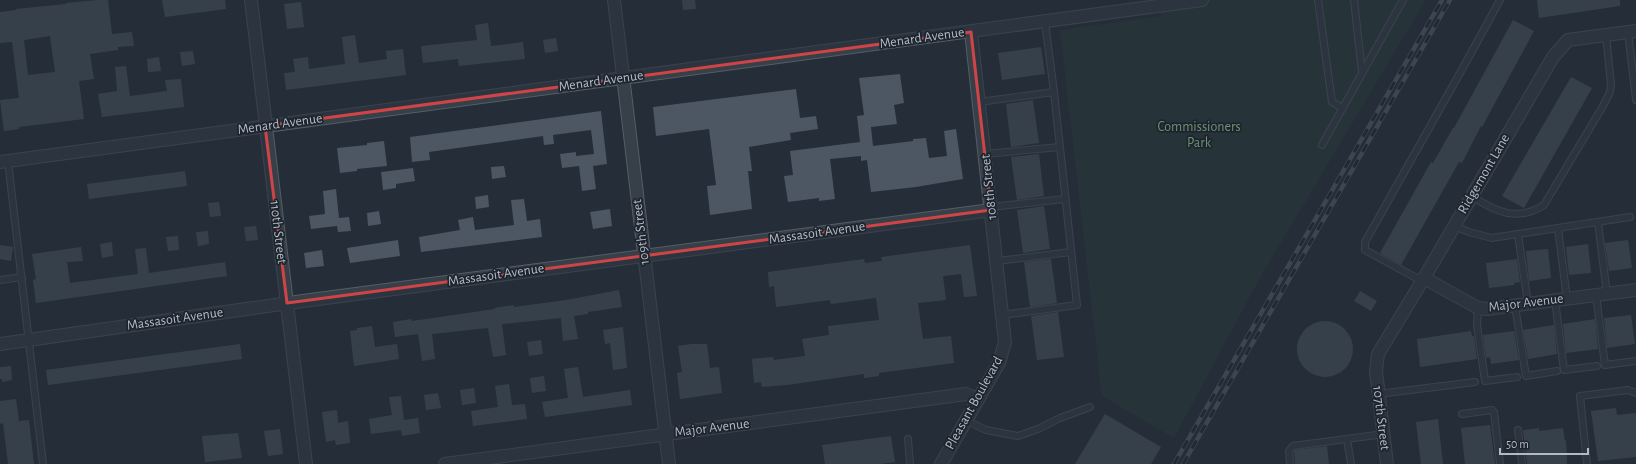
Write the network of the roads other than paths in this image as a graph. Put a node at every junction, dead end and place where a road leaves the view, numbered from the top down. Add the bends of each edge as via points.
1 (251, 0) edge
2 (614, 0) edge
3 (1202, 0) edge
4 (1318, 0) edge
5 (1354, 0) edge
6 (1403, 0) edge
7 (1500, 0) edge
8 (1045, 22) junction
9 (971, 32) junction
10 (1632, 32) edge
11 (1606, 35) junction
12 (1362, 73) junction
13 (623, 78) junction
14 (1054, 92) junction
15 (1636, 100) edge
16 (979, 102) junction
17 (1342, 108) junction
18 (265, 126) junction
19 (1322, 145) dead end
20 (1060, 147) junction
21 (985, 154) junction
22 (4, 161) edge
23 (1472, 196) junction
24 (1065, 199) junction
25 (991, 208) junction
26 (1630, 217) dead end
27 (1598, 222) junction
28 (1454, 226) junction
29 (1558, 228) junction
30 (1518, 234) junction
31 (1071, 252) junction
32 (644, 256) junction
33 (997, 261) junction
34 (22, 277) junction
35 (0, 280) edge
36 (1423, 280) junction
37 (1636, 290) edge
38 (1601, 294) junction
39 (1568, 299) junction
40 (1555, 300) junction
41 (287, 303) junction
42 (1528, 304) junction
43 (1515, 306) junction
44 (1478, 308) junction
45 (1002, 315) junction
46 (29, 340) junction
47 (1005, 342) joint
48 (0, 344) edge
49 (1636, 361) edge
50 (1597, 366) dead end
51 (1376, 371) joint
52 (1557, 372) dead end
53 (1517, 377) dead end
54 (1475, 382) dead end
55 (1636, 393) edge
56 (1378, 394) junction
57 (977, 399) junction
58 (1090, 407) dead end
59 (1462, 414) dead end
60 (965, 420) junction
61 (1518, 430) dead end
62 (666, 434) junction
63 (1384, 434) junction
64 (908, 439) dead end
65 (1347, 439) junction
66 (43, 464) edge
67 (306, 464) edge
68 (445, 464) edge
69 (669, 464) edge
70 (910, 464) edge
71 (941, 464) edge
72 (1290, 464) edge
73 (1351, 464) edge
74 (1387, 464) edge
75 (1500, 464) edge
76 (1522, 464) edge
77 (1587, 464) edge

1 - 18 street, 110th Street
2 - 13 street, 109th Street
3 - 8 street, Menard Avenue
4 - 17 lane via 1332,102
5 - 12 lane
6 - 12 lane
7 - 36 lane via 1365,242 1365,250
8 - 9 street, Menard Avenue
8 - 14 lane
9 - 13 street, Menard Avenue
9 - 16 street, 108th Street
10 - 11 street, Ridgemont Lane
10 - 15 lane
11 - 23 street, Ridgemont Lane via 1568,40 1553,57
11 - 23 lane via 1612,84 1610,92 1544,205 1535,211 1504,213 1492,209
12 - 17 lane
13 - 18 street, Menard Avenue
13 - 32 street, 109th Street
14 - 16 lane
14 - 20 lane
16 - 21 street, 108th Street
17 - 19 lane
18 - 22 street, Menard Avenue
18 - 41 street, 110th Street
20 - 21 lane
20 - 24 lane
21 - 25 street, 108th Street
22 - 34 lane
23 - 28 street, Ridgemont Lane
24 - 25 lane
24 - 31 lane
25 - 32 street, Massasoit Avenue
25 - 33 street, 108th Street
26 - 27 lane
27 - 29 lane
27 - 38 lane
28 - 30 lane via 1492,238
28 - 36 street, Ridgemont Lane
29 - 30 lane
29 - 39 lane
30 - 42 lane
31 - 33 lane
31 - 45 lane via 1077,305
32 - 41 street, Massasoit Avenue
32 - 62 street, 109th Street
33 - 45 street, 108th Street
34 - 35 lane
34 - 46 lane
36 - 44 street, Major Avenue
36 - 51 street, Ridgemont Lane via 1378,354
37 - 38 street, Major Avenue
38 - 39 street, Major Avenue
38 - 49 lane via 1605,365
39 - 40 street, Major Avenue
40 - 42 street, Major Avenue
40 - 50 lane via 1564,370
41 - 46 street, Massasoit Avenue
41 - 67 street, 110th Street
42 - 43 street, Major Avenue
43 - 44 street, Major Avenue
43 - 52 lane via 1526,376
44 - 53 lane via 1477,325 1485,381
45 - 47 street, 108th Street
46 - 48 street, Massasoit Avenue
46 - 66 lane
47 - 57 street, Pleasant Boulevard via 999,363
51 - 56 street, 107th Street
54 - 56 lane
55 - 77 lane via 1628,390 1580,396
56 - 63 street, 107th Street
57 - 60 street, Pleasant Boulevard
57 - 62 street, Major Avenue via 966,394
58 - 60 lane via 1018,436 986,430
59 - 75 lane via 1492,410 1494,412
60 - 71 street, Pleasant Boulevard
61 - 76 lane
62 - 68 street, Major Avenue
62 - 69 street, 109th Street
63 - 65 lane
63 - 74 street, 107th Street
64 - 70 lane
65 - 72 lane via 1293,446 1289,451
65 - 73 lane

